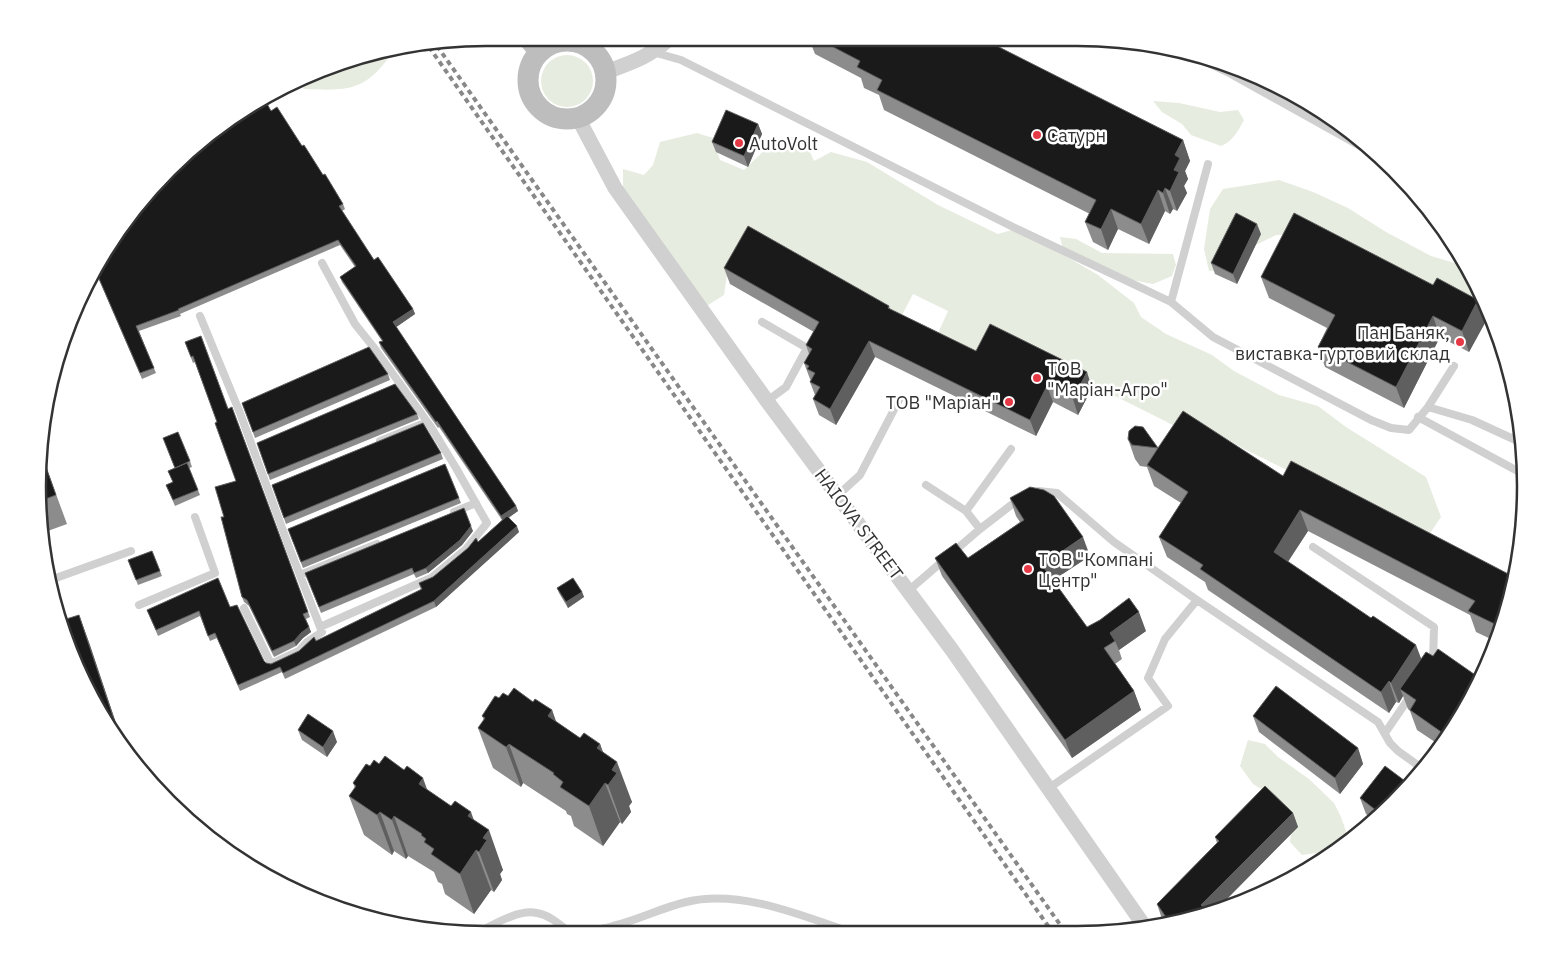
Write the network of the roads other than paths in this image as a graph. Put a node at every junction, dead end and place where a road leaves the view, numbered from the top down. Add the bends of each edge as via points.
1 (534, 46) edge
2 (585, 46) edge
3 (660, 46) edge
4 (653, 52) junction
5 (606, 72) junction
6 (1233, 76) edge
7 (1254, 86) joint
8 (578, 118) junction
9 (1346, 138) edge
10 (1208, 164) dead end
11 (322, 263) dead end
12 (1171, 302) junction
13 (200, 316) dead end
14 (762, 322) dead end
15 (1454, 366) dead end
16 (399, 382) junction
17 (390, 386) edge
18 (767, 400) junction
19 (899, 400) dead end
20 (1428, 407) junction
21 (1418, 417) junction
22 (427, 422) junction
23 (1514, 439) edge
24 (260, 441) edge
25 (374, 444) edge
26 (252, 445) junction
27 (1011, 448) dead end
28 (452, 461) junction
29 (443, 465) edge
30 (1516, 470) edge
31 (276, 484) edge
32 (926, 485) dead end
33 (267, 487) junction
34 (837, 496) junction
35 (476, 503) junction
36 (966, 512) junction
37 (449, 514) edge
38 (195, 517) dead end
39 (292, 527) edge
40 (980, 529) junction
41 (283, 531) junction
42 (388, 539) edge
43 (1313, 547) dead end
44 (131, 551) dead end
45 (300, 575) junction
46 (56, 578) edge
47 (908, 591) junction
48 (1197, 600) junction
49 (139, 605) dead end
50 (244, 608) dead end
51 (320, 627) junction
52 (1428, 670) edge
53 (1417, 685) edge
54 (1386, 733) junction
55 (1417, 765) edge
56 (1049, 788) junction
57 (1141, 921) edge
58 (491, 926) edge
59 (562, 926) edge
60 (613, 926) edge
61 (833, 926) edge

1 - 8 street via 529,75 533,100 552,116
2 - 5 street via 602,62
3 - 4 street
4 - 5 street
4 - 12 lane via 680,60 1011,226
5 - 8 street via 600,101
6 - 7 lane
7 - 9 lane
8 - 18 street, HAIOVA STREET via 615,188
10 - 12 lane
11 - 16 lane via 355,324
12 - 21 lane via 1213,337 1371,420 1391,428 1409,430
13 - 26 lane
14 - 18 lane via 807,348 786,387
15 - 20 lane
16 - 17 lane
16 - 22 lane
18 - 34 street, HAIOVA STREET
19 - 34 lane via 860,475
20 - 21 lane
20 - 23 lane via 1472,420
21 - 30 lane
22 - 25 lane
22 - 28 lane
24 - 26 lane
26 - 33 lane
27 - 36 lane
28 - 29 lane
28 - 35 lane
31 - 33 lane
32 - 36 lane
33 - 41 lane
34 - 47 street, HAIOVA STREET
35 - 37 lane
35 - 51 lane via 487,523 466,549 431,578
36 - 40 lane
38 - 49 lane via 215,573
39 - 41 lane
40 - 47 lane
40 - 48 lane via 1027,493 1041,490 1057,493 1114,542
41 - 45 lane
42 - 45 lane
43 - 52 lane via 1434,627 1433,662
44 - 46 lane
45 - 51 lane
47 - 56 street, HAIOVA STREET
48 - 54 lane via 1378,722
48 - 56 lane via 1165,640 1148,678 1168,706
50 - 51 lane via 271,664 299,651 322,632
53 - 54 lane
54 - 55 lane via 1398,752
56 - 57 street, HAIOVA STREET
58 - 59 lane via 515,914 537,912
60 - 61 lane via 688,901 721,899 786,910

